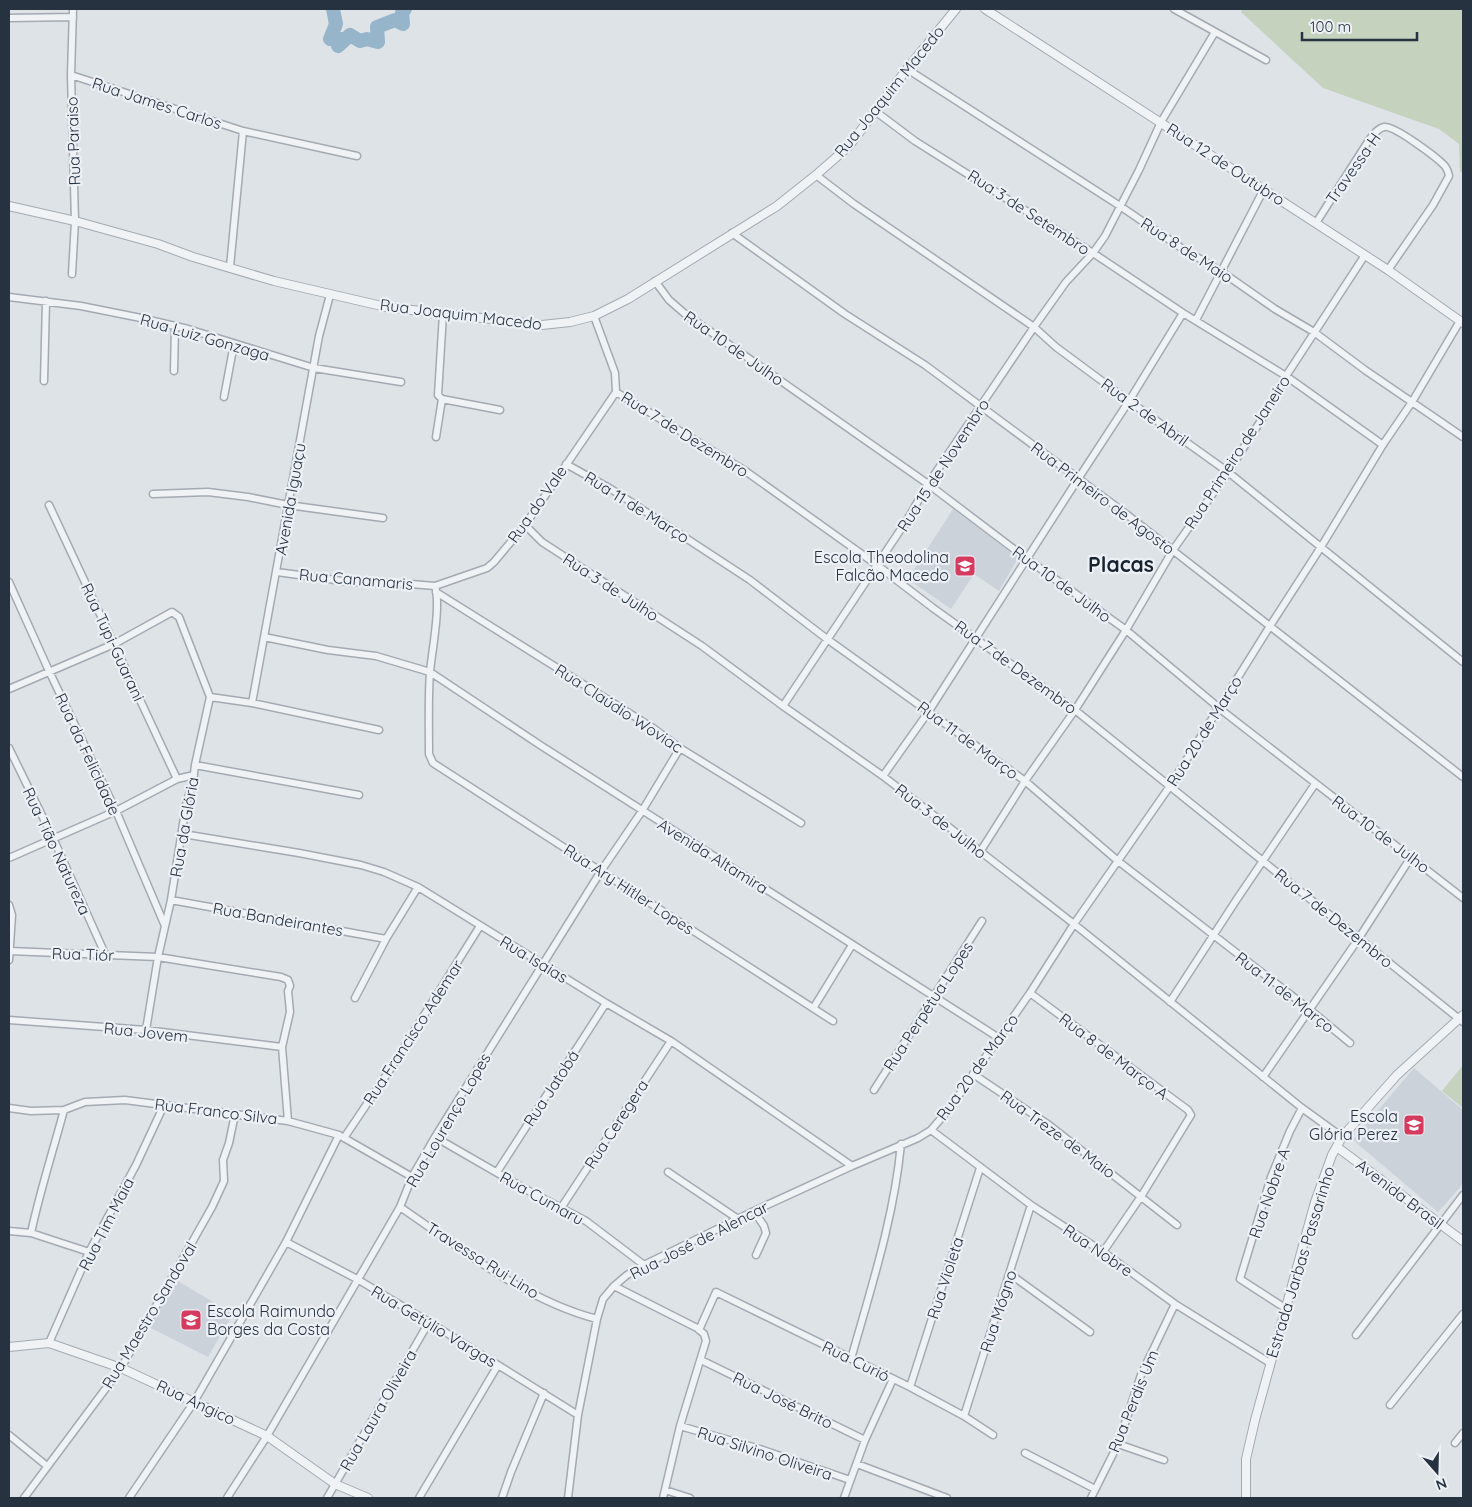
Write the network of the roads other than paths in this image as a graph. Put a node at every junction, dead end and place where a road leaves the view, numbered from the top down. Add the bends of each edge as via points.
1 (73, 9) edge
2 (956, 9) edge
3 (985, 9) edge
4 (1174, 9) edge
5 (9, 18) edge
6 (73, 18) junction
7 (1215, 32) junction
8 (1266, 60) dead end
9 (907, 69) junction
10 (72, 75) junction
11 (875, 111) junction
12 (1161, 122) junction
13 (244, 131) junction
14 (357, 156) dead end
15 (816, 175) junction
16 (1264, 189) junction
17 (9, 206) edge
18 (1120, 206) junction
19 (75, 221) junction
20 (1316, 223) junction
21 (732, 233) junction
22 (1092, 253) junction
23 (1365, 255) junction
24 (230, 267) junction
25 (1388, 270) junction
26 (1222, 272) junction
27 (72, 274) dead end
28 (655, 281) junction
29 (330, 295) junction
30 (9, 296) edge
31 (46, 301) junction
32 (1183, 313) junction
33 (443, 314) junction
34 (594, 316) junction
35 (1196, 320) junction
36 (1462, 322) edge
37 (176, 326) junction
38 (1034, 327) junction
39 (1314, 332) junction
40 (234, 344) junction
41 (314, 368) junction
42 (174, 371) dead end
43 (1286, 376) junction
44 (44, 381) dead end
45 (401, 382) dead end
46 (616, 392) junction
47 (224, 397) dead end
48 (440, 398) junction
49 (1129, 402) junction
50 (1412, 402) junction
51 (981, 406) junction
52 (500, 410) dead end
53 (436, 437) dead end
54 (1463, 437) edge
55 (1383, 445) junction
56 (566, 464) junction
57 (1228, 472) junction
58 (1078, 478) junction
59 (928, 484) junction
60 (153, 494) dead end
61 (49, 505) dead end
62 (288, 505) junction
63 (383, 518) dead end
64 (525, 525) junction
65 (1321, 547) junction
66 (1173, 550) junction
67 (1027, 559) junction
68 (877, 565) junction
69 (277, 572) junction
70 (9, 582) edge
71 (436, 589) junction
72 (1270, 626) junction
73 (1126, 630) junction
74 (264, 637) junction
75 (976, 637) junction
76 (827, 639) junction
77 (114, 644) junction
78 (1463, 662) edge
79 (48, 671) junction
80 (430, 672) junction
81 (9, 689) edge
82 (210, 697) junction
83 (252, 703) junction
84 (783, 706) junction
85 (1220, 708) junction
86 (1075, 710) junction
87 (929, 711) junction
88 (379, 730) dead end
89 (9, 748) edge
90 (680, 748) junction
91 (195, 764) junction
92 (194, 775) junction
93 (883, 776) junction
94 (1463, 777) edge
95 (177, 779) junction
96 (1025, 781) junction
97 (1315, 784) junction
98 (1170, 786) junction
99 (359, 795) dead end
100 (116, 811) junction
101 (642, 811) junction
102 (801, 823) dead end
103 (182, 834) junction
104 (53, 838) junction
105 (980, 852) junction
106 (1411, 857) junction
107 (9, 858) edge
108 (1118, 861) junction
109 (1264, 861) junction
110 (602, 871) junction
111 (418, 887) junction
112 (1463, 898) edge
113 (171, 900) junction
114 (9, 905) edge
115 (982, 921) dead end
116 (1074, 924) junction
117 (165, 926) junction
118 (480, 926) junction
119 (1214, 936) junction
120 (1359, 938) junction
121 (386, 939) junction
122 (852, 945) junction
123 (9, 951) edge
124 (105, 954) junction
125 (158, 957) junction
126 (9, 960) edge
127 (543, 964) junction
128 (1030, 993) junction
129 (934, 996) junction
130 (355, 998) dead end
131 (1170, 1002) junction
132 (606, 1003) junction
133 (814, 1007) junction
134 (1310, 1009) junction
135 (1462, 1018) edge
136 (9, 1020) edge
137 (833, 1021) dead end
138 (146, 1030) junction
139 (999, 1038) junction
140 (671, 1041) junction
141 (1350, 1044) dead end
142 (282, 1047) junction
143 (973, 1074) junction
144 (1263, 1077) junction
145 (874, 1090) dead end
146 (164, 1105) junction
147 (9, 1108) edge
148 (1302, 1108) junction
149 (64, 1110) junction
150 (235, 1114) junction
151 (288, 1121) junction
152 (931, 1130) junction
153 (342, 1136) junction
154 (435, 1137) junction
155 (1342, 1137) junction
156 (902, 1144) junction
157 (1337, 1147) junction
158 (852, 1166) junction
159 (980, 1168) junction
160 (497, 1172) junction
161 (668, 1172) dead end
162 (412, 1177) junction
163 (1142, 1195) junction
164 (1463, 1195) edge
165 (1031, 1205) junction
166 (400, 1207) junction
167 (560, 1208) junction
168 (754, 1211) junction
169 (738, 1219) junction
170 (1177, 1224) dead end
171 (1442, 1224) junction
172 (9, 1231) edge
173 (31, 1233) junction
174 (1463, 1241) edge
175 (286, 1242) junction
176 (90, 1252) junction
177 (1103, 1252) junction
178 (756, 1256) dead end
179 (644, 1265) junction
180 (1010, 1274) junction
181 (357, 1279) junction
182 (614, 1286) junction
183 (1175, 1304) junction
184 (1285, 1308) junction
185 (1463, 1314) edge
186 (597, 1319) junction
187 (429, 1322) junction
188 (699, 1330) junction
189 (1090, 1332) dead end
190 (1356, 1335) dead end
191 (49, 1344) junction
192 (9, 1347) edge
193 (851, 1359) junction
194 (701, 1360) junction
195 (1270, 1363) junction
196 (498, 1365) junction
197 (121, 1368) junction
198 (893, 1379) junction
199 (910, 1387) junction
200 (544, 1393) junction
201 (194, 1402) junction
202 (1390, 1405) dead end
203 (578, 1415) junction
204 (964, 1416) junction
205 (680, 1426) junction
206 (1463, 1433) edge
207 (9, 1435) edge
208 (993, 1435) dead end
209 (267, 1436) junction
210 (865, 1440) junction
211 (1455, 1443) dead end
212 (1118, 1444) junction
213 (1025, 1452) dead end
214 (1164, 1460) dead end
215 (857, 1464) junction
216 (48, 1466) junction
217 (850, 1480) junction
218 (335, 1484) junction
219 (1095, 1489) junction
220 (665, 1490) junction
221 (24, 1498) edge
222 (129, 1498) edge
223 (227, 1498) edge
224 (327, 1498) edge
225 (368, 1498) edge
226 (419, 1498) edge
227 (502, 1498) edge
228 (568, 1498) edge
229 (663, 1498) edge
230 (690, 1498) edge
231 (844, 1498) edge
232 (947, 1498) edge
233 (1091, 1498) edge
234 (1246, 1498) edge

1 - 6 street, Rua Paraiso
2 - 9 street, Rua Joaquim Macedo
3 - 12 street, Rua 12 de Outubro
4 - 7 street
5 - 6 street
6 - 10 street, Rua Paraiso
7 - 8 street
7 - 12 street, Rua 15 de Novembro
9 - 11 street, Rua Joaquim Macedo
9 - 18 street, Rua 8 de Maio
10 - 13 street, Rua James Carlos
10 - 19 street, Rua Paraiso
11 - 15 street, Rua Joaquim Macedo via 849,146
11 - 22 street, Rua 3 de Setembro via 915,141
12 - 16 street, Rua 12 de Outubro
12 - 18 street, Rua 15 de Novembro
13 - 14 street, Rua James Carlos
13 - 24 street, Rua James Carlos
15 - 21 street, Rua Joaquim Macedo via 777,206
15 - 38 street, Rua 2 de Abril
16 - 20 street, Rua 12 de Outubro
16 - 26 street
17 - 19 street, Rua Joaquim Macedo
18 - 22 street, Rua 15 de Novembro
18 - 26 street, Rua 8 de Maio
19 - 24 street, Rua Joaquim Macedo
19 - 27 street, Rua Paraiso
20 - 23 street, Rua 12 de Outubro
20 - 25 street, Travessa H via 1369,140 1382,128 1388,127 1414,141 1446,166 1449,176
21 - 28 street, Rua Joaquim Macedo
21 - 51 street, Rua Primeiro de Agosto
22 - 32 street, Rua 3 de Setembro
22 - 38 street, Rua 15 de Novembro via 1066,282
23 - 25 street, Rua 12 de Outubro
23 - 39 street, Rua Primeiro de Janeiro
24 - 29 street, Rua Joaquim Macedo
25 - 36 street, Rua 12 de Outubro
26 - 35 street
26 - 39 street, Rua 8 de Maio
28 - 34 street, Rua Joaquim Macedo
28 - 59 street, Rua 10 de Julho via 684,313
29 - 33 street, Rua Joaquim Macedo via 386,307
29 - 41 street, Avenida Iguaçu
30 - 31 street, Rua Luiz Gonzaga
31 - 37 street, Rua Luiz Gonzaga
31 - 44 street
32 - 35 street, Rua 3 de Setembro
32 - 49 street
33 - 34 street, Rua Joaquim Macedo via 542,325
33 - 48 street via 437,391
34 - 46 street, Rua 7 de Dezembro via 615,373
35 - 43 street, Rua 3 de Setembro
36 - 50 street, Rua 20 de Março
37 - 40 street, Rua Luiz Gonzaga
37 - 42 street
38 - 49 street, Rua 2 de Abril
38 - 51 street, Rua 15 de Novembro
39 - 43 street, Rua Primeiro de Janeiro
39 - 50 street, Rua 8 de Maio
40 - 41 street, Rua Luiz Gonzaga
40 - 47 street
41 - 45 street, Rua Luiz Gonzaga
41 - 62 street, Avenida Iguaçu
43 - 55 street, Rua 3 de Setembro
43 - 57 street, Rua Primeiro de Janeiro
46 - 56 street, Rua do Vale
46 - 68 street, Rua 7 de Dezembro via 744,470
48 - 52 street
48 - 53 street
49 - 57 street, Rua 2 de Abril
49 - 58 street
50 - 54 street, Rua 8 de Maio
50 - 55 street, Rua 20 de Março
51 - 58 street, Rua Primeiro de Agosto
51 - 59 street, Rua 15 de Novembro
55 - 65 street, Rua 20 de Março
56 - 64 street, Rua do Vale
56 - 76 street, Rua 11 de Março via 718,558
57 - 65 street, Rua 2 de Abril
57 - 66 street, Rua Primeiro de Janeiro
58 - 66 street, Rua Primeiro de Agosto
58 - 67 street
59 - 67 street, Rua 10 de Julho
59 - 68 street, Rua 15 de Novembro
60 - 62 street via 208,492
61 - 77 street, Rua Tupi-Guarani
62 - 63 street
62 - 69 street, Avenida Iguaçu
64 - 71 street, Rua do Vale via 487,568
64 - 84 street, Rua 3 de Julho via 542,542 702,646
65 - 72 street, Rua 20 de Março
65 - 78 street, Rua 2 de Abril
66 - 72 street, Rua Primeiro de Agosto
66 - 73 street, Rua Primeiro de Janeiro
67 - 73 street, Rua 10 de Julho
67 - 75 street
68 - 75 street, Rua 7 de Dezembro
68 - 76 street, Rua 15 de Novembro
69 - 71 street, Rua Canamaris
69 - 74 street, Avenida Iguaçu
70 - 79 street, Rua da Felicidade
71 - 80 street
71 - 90 street, Rua Claúdio Woviac
72 - 85 street, Rua 20 de Março
72 - 94 street, Rua Primeiro de Agosto
73 - 85 street, Rua 10 de Julho
73 - 86 street, Rua Primeiro de Janeiro
74 - 80 street, Avenida Altamira via 376,656
74 - 83 street, Avenida Iguaçu
75 - 86 street, Rua 7 de Dezembro
75 - 87 street
76 - 84 street, Rua 15 de Novembro
76 - 87 street, Rua 11 de Março
77 - 79 street
77 - 82 street via 175,612
77 - 95 street, Rua Tupi-Guarani
79 - 81 street
79 - 100 street, Rua da Felicidade
80 - 101 street, Avenida Altamira
80 - 110 street, Rua Ary Hitler Lopes via 431,760
82 - 83 street
82 - 91 street, Rua da Glória
83 - 88 street
84 - 93 street, Rua 3 de Julho
85 - 97 street, Rua 10 de Julho
85 - 98 street, Rua 20 de Março
86 - 96 street, Rua Primeiro de Janeiro
86 - 98 street, Rua 7 de Dezembro
87 - 93 street
87 - 96 street, Rua 11 de Março
89 - 104 street, Rua Tião Natureza
90 - 101 street, Rua Lourenço Lopes
90 - 102 street, Rua Claúdio Woviac
91 - 92 street, Rua da Glória
91 - 99 street
92 - 95 street
92 - 103 street, Rua da Glória
93 - 105 street, Rua 3 de Julho
95 - 100 street
96 - 105 street, Rua Primeiro de Janeiro
96 - 108 street, Rua 11 de Março
97 - 106 street, Rua 10 de Julho
97 - 109 street
98 - 108 street, Rua 20 de Março
98 - 109 street, Rua 7 de Dezembro
100 - 104 street
100 - 117 street, Rua da Felicidade
101 - 110 street, Rua Lourenço Lopes
101 - 122 street, Avenida Altamira
103 - 111 street, Rua Isaias via 361,865
103 - 113 street, Rua da Glória
104 - 107 street
104 - 124 street, Rua Tião Natureza
105 - 116 street, Rua 3 de Julho
106 - 112 street, Rua 10 de Julho
106 - 120 street
108 - 116 street, Rua 20 de Março
108 - 119 street, Rua 11 de Março
109 - 119 street
109 - 120 street, Rua 7 de Dezembro
110 - 127 street, Rua Lourenço Lopes
110 - 133 street, Rua Ary Hitler Lopes
111 - 118 street, Rua Isaias
111 - 121 street
113 - 117 street, Rua da Glória
113 - 121 street, Rua Bandeirantes
114 - 123 street via 12,915
115 - 129 street, Rua Perpétua Lopes
116 - 128 street, Rua 20 de Março
116 - 131 street, Rua 3 de Julho
117 - 125 street, Rua da Glória
118 - 127 street, Rua Isaias
118 - 153 street, Rua Francisco Ademar via 391,1068
119 - 131 street
119 - 134 street, Rua 11 de Março
120 - 134 street
120 - 135 street, Rua 7 de Dezembro
121 - 130 street
122 - 129 street, Avenida Altamira
122 - 133 street
123 - 124 street, Rua Tiór
123 - 126 street
124 - 125 street, Rua Tiór
125 - 138 street, Rua da Glória
125 - 142 street, Rua Tiór via 288,980 290,1012
127 - 132 street, Rua Isaias
127 - 154 street, Rua Lourenço Lopes
128 - 139 street, Rua 20 de Março
128 - 163 street, Rua 8 de Março A via 1191,1115
129 - 139 street, Avenida Altamira
129 - 145 street, Rua Perpétua Lopes
131 - 144 street, Rua 3 de Julho
132 - 140 street, Rua Isaias
132 - 160 street, Rua Jatobá
133 - 137 street, Rua Ary Hitler Lopes
134 - 141 street, Rua 11 de Março
134 - 144 street
135 - 155 street, Estrada Jarbas Passarinho via 1398,1075
136 - 138 street, Rua Jovem
138 - 142 street, Rua Jovem
139 - 143 street, Rua 20 de Março
140 - 158 street, Rua Isaias
140 - 167 street, Rua Ceregera
142 - 151 street, Rua Tiór
143 - 152 street, Rua 20 de Março
143 - 163 street, Rua Treze de Maio via 1049,1125
144 - 148 street, Rua 3 de Julho
146 - 149 street, Rua Franco Silva via 124,1100 85,1102
146 - 150 street, Rua Franco Silva
146 - 176 street, Rua Tim Maia
147 - 149 street, Rua Franco Silva
148 - 155 street, Rua 3 de Julho
148 - 184 street, Rua Nobre A via 1271,1177 1240,1279
149 - 173 street
150 - 151 street, Rua Franco Silva
150 - 197 street, Rua Maestro Sandoval via 223,1160 224,1181
151 - 153 street, Rua Franco Silva
152 - 156 street, Rua José de Alencar
152 - 159 street, Rua Nobre
153 - 162 street, Rua Franco Silva
153 - 175 street, Rua Francisco Ademar
154 - 160 street, Rua Cumaru
154 - 162 street, Rua Lourenço Lopes
155 - 157 street, Estrada Jarbas Passarinho
156 - 158 street, Rua José de Alencar
156 - 193 street via 883,1249
157 - 171 street, Avenida Brasil
157 - 184 street, Estrada Jarbas Passarinho via 1315,1202
158 - 168 street, Rua José de Alencar
159 - 165 street, Rua Nobre
159 - 199 street, Rua Violeta
160 - 167 street, Rua Cumaru
161 - 169 street
162 - 166 street, Rua Lourenço Lopes
163 - 170 street, Rua Treze de Maio
163 - 177 street
164 - 171 street
165 - 177 street, Rua Nobre
165 - 180 street, Rua Mógno
166 - 181 street, Rua Lourenço Lopes
166 - 186 street, Travessa Rui Lino via 529,1292 574,1313
167 - 179 street, Rua Cumaru via 586,1221
168 - 169 street, Rua José de Alencar
168 - 178 street via 766,1230
169 - 179 street, Rua José de Alencar
171 - 174 street, Avenida Brasil
171 - 190 street
172 - 173 street
173 - 176 street
175 - 181 street, Rua Getúlio Vargas
175 - 201 street, Rua Francisco Ademar
176 - 191 street, Rua Tim Maia
177 - 183 street, Rua Nobre
179 - 182 street, Rua José de Alencar
180 - 189 street
180 - 204 street, Rua Mógno
181 - 187 street, Rua Getúlio Vargas
181 - 209 street, Rua Lourenço Lopes
182 - 186 street, Rua José de Alencar via 603,1299
182 - 188 street
183 - 195 street, Rua Nobre
183 - 212 street, Rua Perdis Um via 1141,1375
184 - 195 street, Estrada Jarbas Passarinho
185 - 202 street
186 - 203 street, Rua José de Alencar
187 - 196 street, Rua Getúlio Vargas
187 - 218 street, Rua Laura Oliveira
188 - 193 street, Rua Curió via 716,1292
188 - 194 street via 706,1340
191 - 192 street, Rua Angico
191 - 197 street, Rua Angico
193 - 198 street, Rua Curió
194 - 205 street
194 - 210 street, Rua José Brito
195 - 234 street, Estrada Jarbas Passarinho via 1246,1459
196 - 200 street, Rua Getúlio Vargas
196 - 226 street
197 - 201 street, Rua Angico
197 - 216 street, Rua Maestro Sandoval
198 - 199 street, Rua Curió
198 - 210 street
199 - 204 street, Rua Curió
200 - 203 street, Rua Getúlio Vargas
200 - 227 street
201 - 209 street, Rua Angico
201 - 222 street, Rua Francisco Ademar
203 - 228 street, Rua José de Alencar
204 - 208 street, Rua Curió
205 - 217 street, Rua Silvino Oliveira
205 - 220 street
206 - 211 street
207 - 216 street
209 - 218 street, Rua Angico
209 - 223 street, Rua Lourenço Lopes
210 - 215 street
212 - 214 street
212 - 219 street, Rua Perdis Um
213 - 219 street
215 - 217 street
215 - 232 street
216 - 221 street, Rua Maestro Sandoval
217 - 231 street
218 - 224 street, Rua Laura Oliveira
218 - 225 street, Rua Angico
219 - 233 street, Rua Perdis Um
220 - 229 street
220 - 230 street

